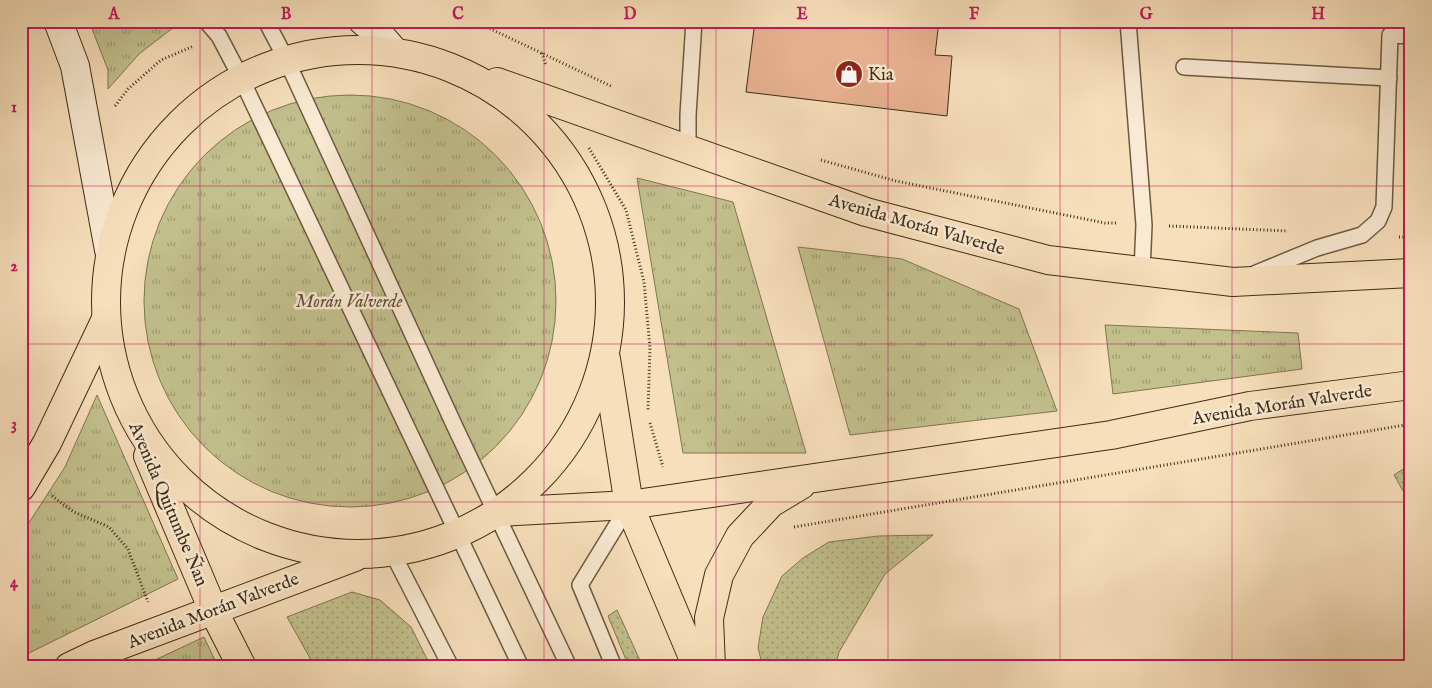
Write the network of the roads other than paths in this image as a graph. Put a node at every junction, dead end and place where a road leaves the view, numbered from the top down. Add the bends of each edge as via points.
1 (58, 21) edge
2 (206, 21) edge
3 (266, 21) edge
4 (363, 21) edge
5 (694, 21) edge
6 (1128, 21) edge
7 (1390, 28) edge
8 (1411, 36) edge
9 (393, 50) junction
10 (286, 59) junction
11 (444, 62) junction
12 (1184, 67) dead end
13 (241, 78) junction
14 (1389, 78) junction
15 (688, 149) junction
16 (109, 250) junction
17 (1142, 271) junction
18 (1411, 273) edge
19 (1233, 282) junction
20 (106, 319) junction
21 (606, 355) junction
22 (1411, 384) edge
23 (123, 395) junction
24 (811, 480) junction
25 (24, 483) edge
26 (629, 505) junction
27 (498, 513) junction
28 (458, 535) junction
29 (393, 554) junction
30 (357, 556) junction
31 (213, 610) junction
32 (69, 667) edge
33 (242, 667) edge
34 (451, 667) edge
35 (521, 667) edge
36 (569, 667) edge
37 (614, 667) edge
38 (697, 667) edge
39 (711, 667) edge

1 - 16 main road via 75,66
2 - 13 lane via 219,36
3 - 10 lane
4 - 9 main road
5 - 15 lane
6 - 17 lane via 1144,224
7 - 8 lane
7 - 14 lane
9 - 10 main road
9 - 11 main road
10 - 13 main road
10 - 27 lane
11 - 15 main road, Avenida Morán Valverde
11 - 21 main road via 508,96 560,147 595,211 611,282
12 - 14 lane
13 - 16 main road via 183,119 140,176
13 - 28 lane
14 - 19 lane via 1384,207 1378,221 1362,235 1316,248
15 - 17 main road, Avenida Morán Valverde via 866,212 1048,260
16 - 20 main road
17 - 19 main road, Avenida Morán Valverde
18 - 19 main road, Avenida Morán Valverde
20 - 23 main road
20 - 25 main road via 47,444
21 - 26 main road
21 - 27 main road via 584,416 574,431 548,469
22 - 24 main road, Avenida Morán Valverde via 1250,406 1111,435
23 - 30 main road via 160,461 215,512 283,545
23 - 31 main road, Avenida Quitumbe Ñan
24 - 26 main road, Avenida Morán Valverde
24 - 39 main road via 771,503 740,536 719,575 709,618
26 - 27 main road, Avenida Morán Valverde
26 - 37 lane via 580,585
26 - 38 main road
27 - 28 main road
27 - 36 lane
28 - 29 main road
28 - 35 lane
29 - 30 main road
29 - 34 lane
30 - 31 main road, Avenida Morán Valverde
31 - 32 main road, Avenida Morán Valverde
31 - 33 main road, Avenida Quitumbe Ñan

